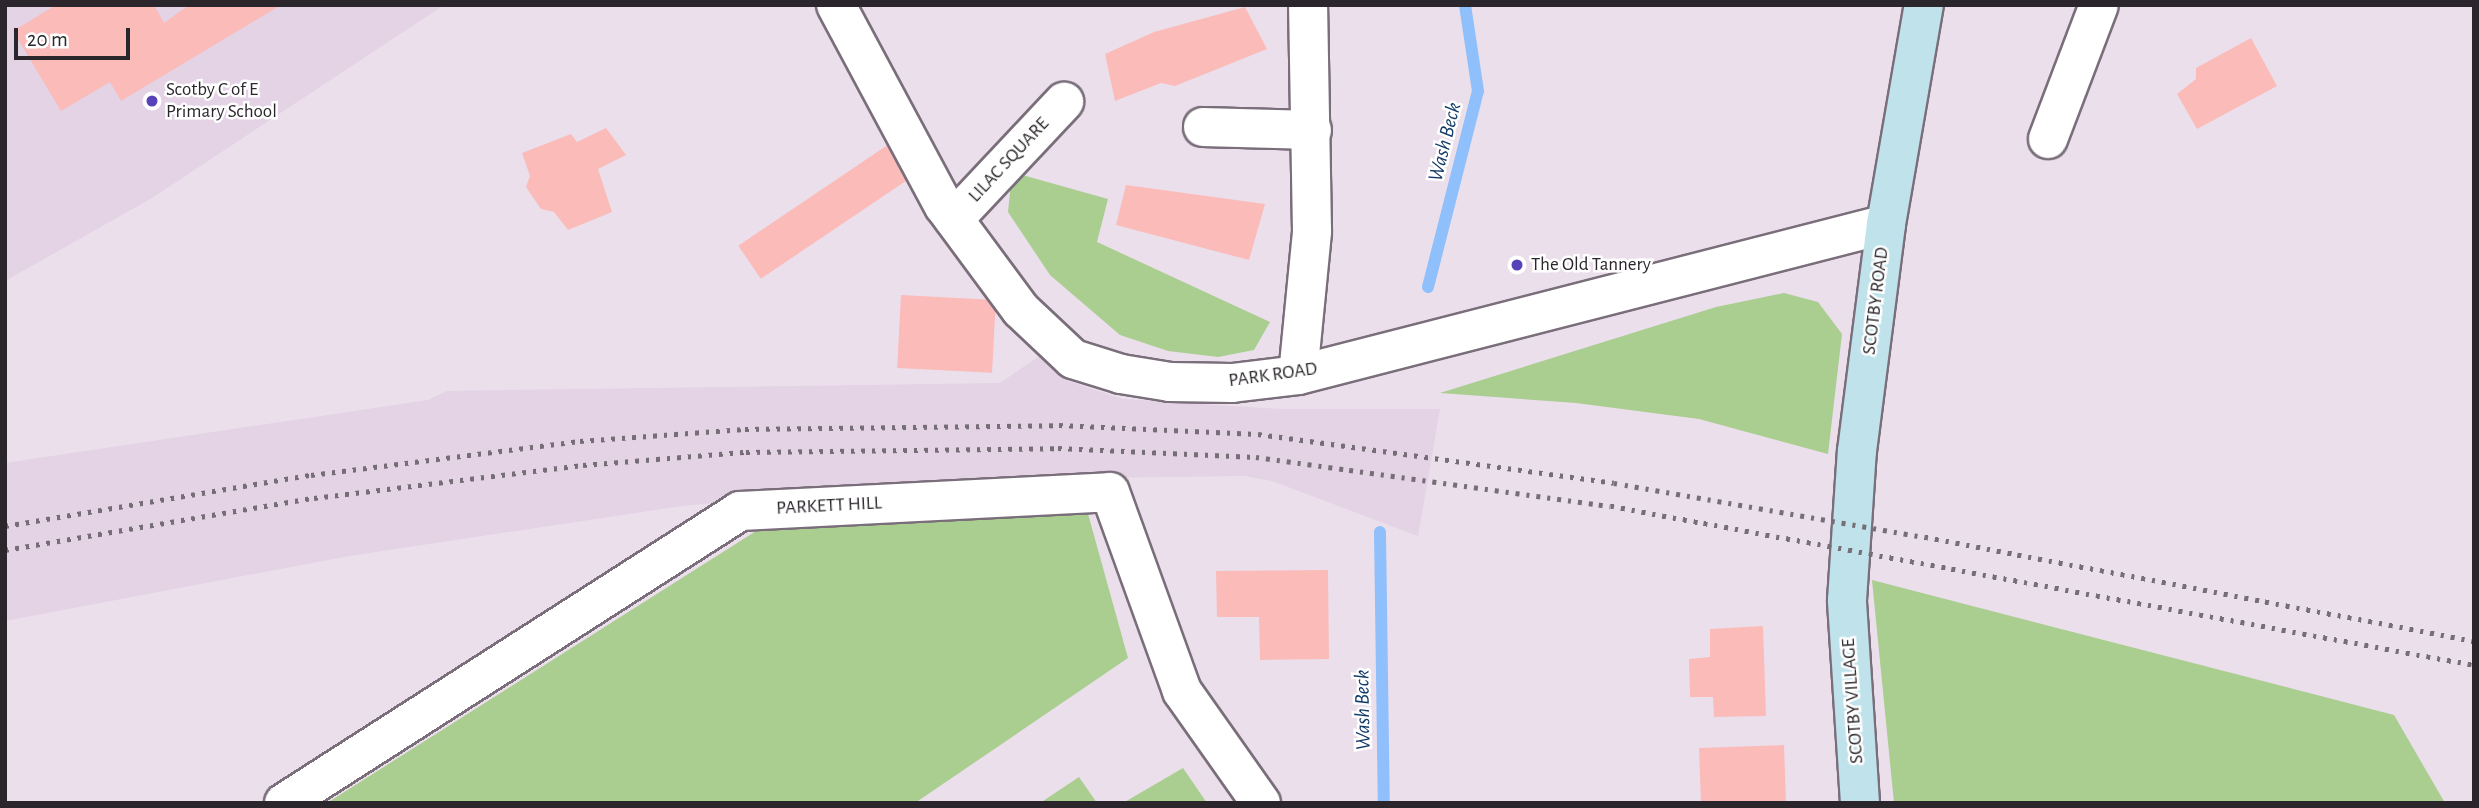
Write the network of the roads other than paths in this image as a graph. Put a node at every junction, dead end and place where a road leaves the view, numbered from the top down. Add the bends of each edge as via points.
1 (836, 5) edge
2 (1308, 5) edge
3 (1924, 5) edge
4 (2099, 5) edge
5 (1064, 102) dead end
6 (1203, 127) dead end
7 (1312, 130) junction
8 (2048, 139) dead end
9 (954, 219) junction
10 (1886, 224) junction
11 (1298, 375) junction
12 (1847, 600) joint
13 (285, 803) edge
14 (1261, 803) edge
15 (1860, 803) edge

1 - 9 street, PARK ROAD
2 - 7 street
3 - 10 street, SCOTBY ROAD
4 - 8 street
5 - 9 street, LILAC SQUARE
6 - 7 street
7 - 11 street via 1312,231
9 - 11 street, PARK ROAD via 1021,310 1073,359 1121,374 1170,382 1232,383
10 - 11 street, PARK ROAD
10 - 12 street, SCOTBY ROAD via 1857,451
12 - 15 street, SCOTBY VILLAGE
13 - 14 street, PARKETT HILL via 740,511 1110,492 1182,691

